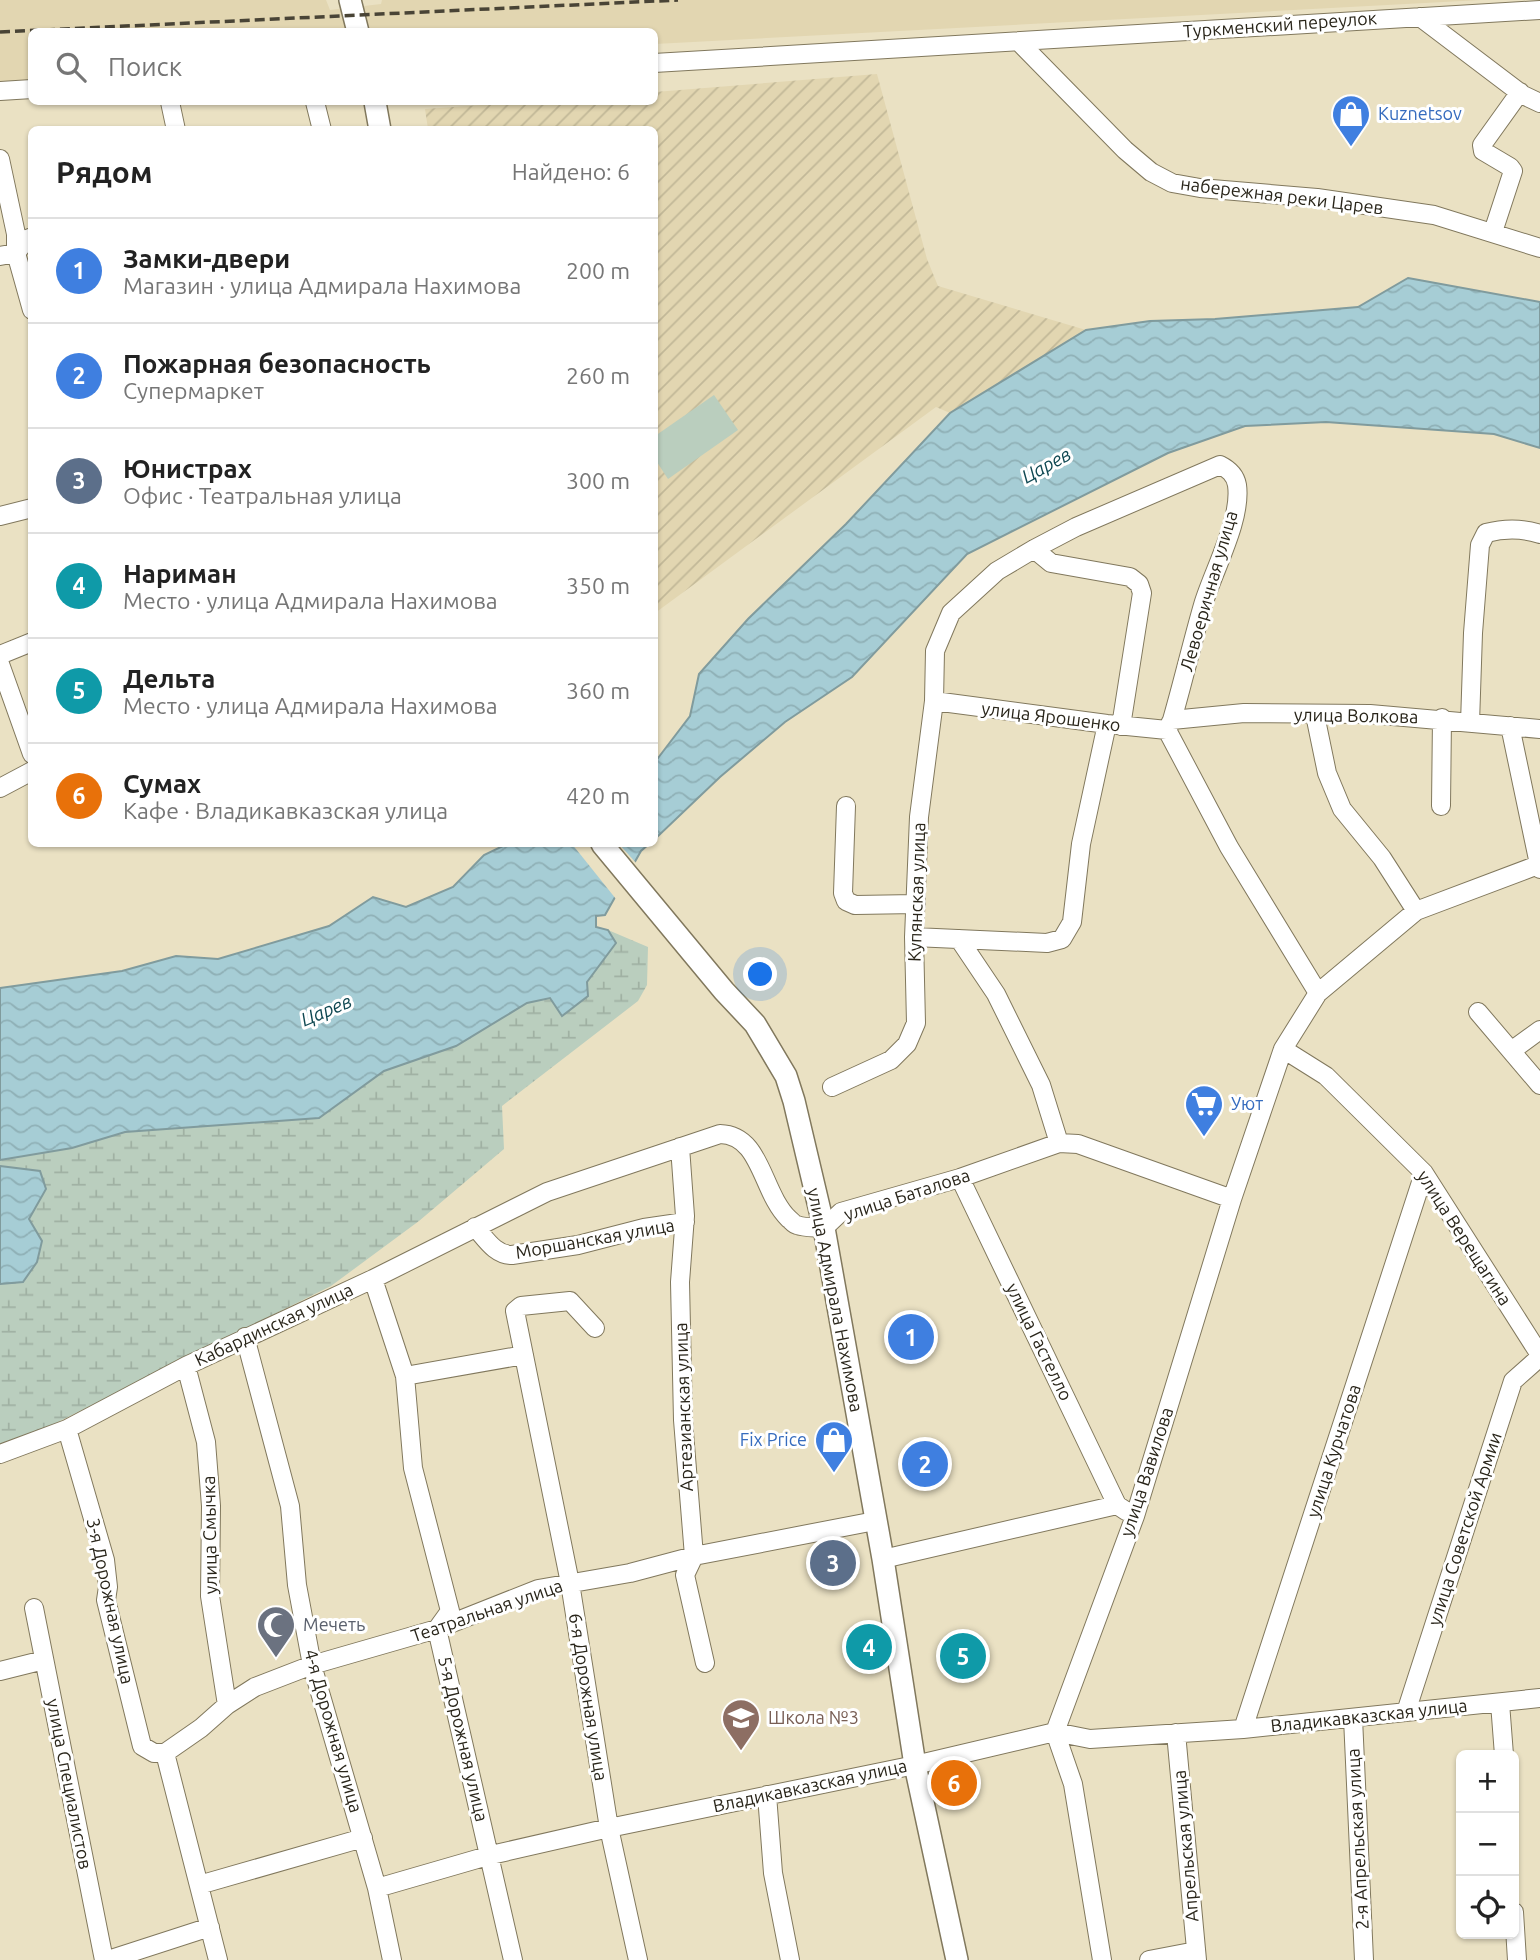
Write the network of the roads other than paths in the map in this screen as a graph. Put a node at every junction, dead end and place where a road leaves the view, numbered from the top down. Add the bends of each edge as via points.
1 (349, 0) edge
2 (1540, 9) edge
3 (1420, 17) junction
4 (357, 28) edge
5 (1019, 42) junction
6 (658, 64) edge
7 (28, 89) edge
8 (0, 91) edge
9 (1520, 92) junction
10 (1540, 103) edge
11 (171, 105) edge
12 (317, 105) edge
13 (376, 105) edge
14 (175, 126) edge
15 (321, 126) edge
16 (379, 126) edge
17 (0, 159) edge
18 (1493, 232) junction
19 (28, 239) edge
20 (1540, 248) edge
21 (8, 255) edge
22 (28, 301) edge
23 (28, 509) edge
24 (0, 516) edge
25 (1540, 534) edge
26 (1034, 549) junction
27 (28, 644) edge
28 (935, 651) joint
29 (0, 655) edge
30 (0, 664) edge
31 (934, 701) junction
32 (1315, 715) junction
33 (1442, 719) junction
34 (1471, 723) junction
35 (1114, 725) junction
36 (1170, 725) junction
37 (1510, 726) junction
38 (1540, 729) edge
39 (28, 743) edge
40 (28, 773) edge
41 (0, 788) edge
42 (846, 806) dead end
43 (1441, 806) dead end
44 (604, 847) edge
45 (1539, 867) edge
46 (916, 904) junction
47 (1416, 911) junction
48 (914, 937) junction
49 (959, 939) junction
50 (1318, 993) junction
51 (1478, 1012) dead end
52 (1540, 1030) edge
53 (1283, 1049) junction
54 (1511, 1051) junction
55 (1540, 1085) edge
56 (832, 1087) dead end
57 (1059, 1143) junction
58 (680, 1147) junction
59 (1424, 1173) junction
60 (960, 1178) junction
61 (547, 1192) joint
62 (1232, 1199) junction
63 (685, 1222) junction
64 (475, 1227) junction
65 (824, 1228) junction
66 (373, 1279) junction
67 (595, 1328) dead end
68 (245, 1337) junction
69 (524, 1355) junction
70 (1540, 1356) edge
71 (186, 1366) junction
72 (405, 1376) junction
73 (67, 1429) junction
74 (0, 1454) edge
75 (1117, 1505) junction
76 (1135, 1516) junction
77 (875, 1521) junction
78 (694, 1556) junction
79 (883, 1559) junction
80 (570, 1583) junction
81 (34, 1608) dead end
82 (437, 1629) junction
83 (44, 1660) junction
84 (705, 1663) dead end
85 (312, 1665) junction
86 (0, 1671) edge
87 (1540, 1698) edge
88 (1500, 1703) junction
89 (226, 1705) junction
90 (1406, 1712) junction
91 (1353, 1718) junction
92 (1243, 1729) junction
93 (1055, 1732) junction
94 (1176, 1733) junction
95 (1504, 1750) edge
96 (165, 1753) junction
97 (915, 1765) junction
98 (767, 1795) junction
99 (609, 1828) junction
100 (363, 1838) junction
101 (491, 1856) junction
102 (199, 1885) junction
103 (377, 1888) junction
104 (210, 1927) junction
105 (1516, 1939) edge
106 (1197, 1956) edge
107 (106, 1960) edge
108 (218, 1960) edge
109 (392, 1960) edge
110 (513, 1960) edge
111 (638, 1960) edge
112 (790, 1960) edge
113 (957, 1960) edge
114 (1101, 1960) edge
115 (1149, 1960) edge
116 (1364, 1960) edge
117 (1517, 1960) edge

1 - 4 main road
2 - 3 street, Туркменский переулок
3 - 5 street, Туркменский переулок
3 - 9 street
5 - 6 street
5 - 18 street, набережная реки Царев via 1125,150 1172,183 1434,215
7 - 8 street
9 - 10 street
9 - 18 street via 1482,145 1483,151 1513,171
11 - 14 street
12 - 15 street
13 - 16 main road
17 - 21 street via 16,234
18 - 20 street, набережная реки Царев
19 - 21 street
21 - 22 street
23 - 24 street
25 - 34 street via 1500,529 1486,533 1480,545
26 - 28 street, Левоеричная улица via 997,571 951,613
26 - 35 street via 1051,563 1130,578 1139,584 1142,593
26 - 36 street, Левоеричная улица via 1194,475 1220,465 1230,470 1237,484 1228,538 1204,602
27 - 29 street
28 - 31 street, Купянская улица
30 - 39 street
31 - 35 street, улица Ярошенко
31 - 46 street, Купянская улица via 919,817
32 - 33 street, улица Волкова
32 - 36 street, улица Волкова via 1244,713
32 - 47 street via 1327,773 1342,810 1382,858
33 - 34 street, улица Волкова
33 - 43 street
34 - 37 street, улица Волкова
35 - 36 street, улица Ярошенко
35 - 49 street via 1081,844 1072,922 1062,939 1047,943
36 - 50 street via 1229,847
37 - 38 street, улица Волкова
37 - 45 street
40 - 41 street
42 - 46 street via 846,901 855,905
44 - 65 main road, улица Адмирала Нахимова via 755,1024 786,1076
45 - 47 street, улица Вавилова
46 - 48 street, Купянская улица
47 - 50 street, улица Вавилова
48 - 49 street
48 - 56 street, Купянская улица via 916,1023 912,1035 891,1060
49 - 57 street via 996,995 1041,1085
50 - 53 street, улица Вавилова
51 - 54 street
52 - 54 street
53 - 59 street, улица Верещагина via 1326,1076
53 - 62 street, улица Вавилова
54 - 55 street
57 - 60 street, улица Баталова
57 - 62 street, улица Баталова via 1079,1144
58 - 61 street, улица Баталова
58 - 63 street, Артезианская улица
58 - 65 street, улица Баталова via 720,1134 739,1137 750,1149 782,1213 796,1225
59 - 70 street, улица Верещагина
59 - 92 street, улица Курчатова
60 - 65 street, улица Баталова via 841,1212
60 - 75 street, улица Гастелло
61 - 64 street, Кабардинская улица
62 - 76 street, улица Вавилова
63 - 64 street, Моршанская улица via 512,1255 498,1252
63 - 78 street, Артезианская улица via 680,1282 682,1420
64 - 66 street, Кабардинская улица
65 - 77 main road, улица Адмирала Нахимова
66 - 68 street, Кабардинская улица
66 - 72 street
67 - 69 street, 6-я Дорожная улица via 570,1301 520,1306 515,1311
68 - 71 street, Кабардинская улица
68 - 85 street, 4-я Дорожная улица via 290,1506 296,1585
69 - 72 street
69 - 80 street, 6-я Дорожная улица
70 - 90 street, улица Советской Армии via 1513,1381
71 - 73 street, Кабардинская улица
71 - 89 street, улица Смычка via 206,1442 210,1596
72 - 82 street via 413,1468 450,1611
73 - 74 street, Кабардинская улица
73 - 96 street, 3-я Дорожная улица via 105,1560 107,1600 142,1746
75 - 76 street
75 - 79 street
76 - 93 street, улица Вавилова
77 - 78 street, Театральная улица
77 - 79 main road, улица Адмирала Нахимова
78 - 80 street, Театральная улица
78 - 84 street, Артезианская улица via 685,1574
79 - 97 main road, улица Адмирала Нахимова
80 - 82 street, Театральная улица via 538,1589
80 - 99 street, 6-я Дорожная улица
81 - 83 street, улица Специалистов
82 - 85 street, Театральная улица
82 - 101 street, 5-я Дорожная улица
83 - 86 street
83 - 107 street, улица Специалистов
85 - 89 street, Театральная улица via 255,1687
85 - 100 street, 4-я Дорожная улица
87 - 88 street, Владикавказская улица
88 - 90 street, Владикавказская улица
88 - 95 street
89 - 96 street, Театральная улица
90 - 91 street, Владикавказская улица
91 - 92 street, Владикавказская улица
91 - 116 street, 2-я Апрельская улица
92 - 94 street, Владикавказская улица
93 - 94 street, Владикавказская улица via 1090,1739
93 - 97 street, Владикавказская улица
93 - 114 street via 1073,1784
94 - 106 street, Апрельская улица
96 - 102 street
97 - 98 street, Владикавказская улица
97 - 113 main road, улица Адмирала Нахимова
98 - 99 street, Владикавказская улица
98 - 112 street via 772,1873
99 - 101 street, Владикавказская улица
99 - 111 street, 6-я Дорожная улица
100 - 102 street
100 - 103 street, 4-я Дорожная улица
101 - 103 street, Владикавказская улица
101 - 110 street, 5-я Дорожная улица
102 - 104 street
103 - 109 street, 4-я Дорожная улица
104 - 107 street
104 - 108 street
105 - 117 street
106 - 115 street

